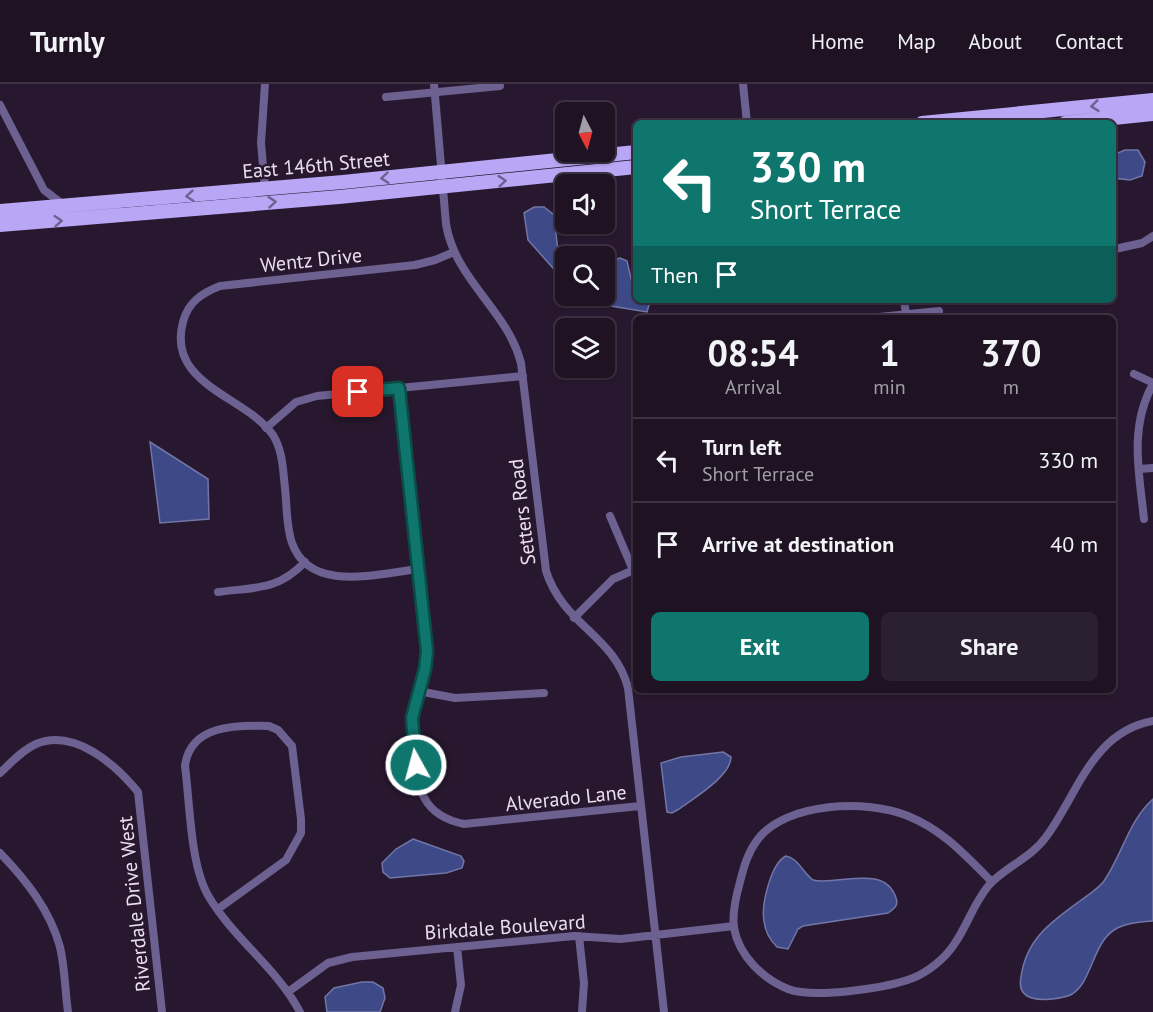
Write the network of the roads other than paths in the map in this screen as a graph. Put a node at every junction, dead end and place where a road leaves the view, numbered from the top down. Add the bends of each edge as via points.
1 (265, 84) edge
2 (743, 84) edge
3 (500, 86) dead end
4 (434, 88) edge
5 (386, 97) dead end
6 (1153, 100) edge
7 (0, 105) edge
8 (1153, 114) edge
9 (747, 120) edge
10 (952, 120) edge
11 (1094, 120) edge
12 (633, 152) edge
13 (633, 166) edge
14 (443, 179) junction
15 (265, 189) junction
16 (44, 190) junction
17 (65, 206) junction
18 (41, 208) junction
19 (0, 211) edge
20 (0, 225) edge
21 (1153, 236) edge
22 (1116, 249) edge
23 (454, 252) junction
24 (904, 303) edge
25 (939, 310) dead end
26 (906, 314) junction
27 (897, 315) edge
28 (1134, 374) dead end
29 (523, 376) junction
30 (1153, 384) edge
31 (399, 388) junction
32 (266, 428) junction
33 (1153, 468) edge
34 (1139, 469) junction
35 (610, 516) dead end
36 (1144, 519) dead end
37 (305, 562) junction
38 (633, 566) edge
39 (419, 568) junction
40 (633, 571) edge
41 (218, 592) dead end
42 (574, 618) junction
43 (632, 687) edge
44 (418, 691) junction
45 (544, 693) dead end
46 (1153, 721) edge
47 (0, 773) edge
48 (640, 806) junction
49 (0, 853) edge
50 (992, 882) junction
51 (218, 909) junction
52 (734, 926) junction
53 (655, 935) junction
54 (579, 936) junction
55 (457, 947) junction
56 (288, 992) junction
57 (68, 1012) edge
58 (162, 1012) edge
59 (300, 1012) edge
60 (455, 1012) edge
61 (582, 1012) edge
62 (664, 1012) edge

1 - 15 street via 261,143
2 - 9 street
3 - 4 street
4 - 5 street
4 - 14 street, Setters Road
6 -> 10 main road
7 - 16 street
8 - 11 main road
12 - 14 main road, East 146th Street
14 -> 13 main road, East 146th Street
14 -> 15 main road, East 146th Street
20 -> 14 main road, East 146th Street
14 - 23 street, Setters Road via 448,234
15 -> 17 main road, East 146th Street
16 - 17 street
16 - 18 street
17 - 18 main road, East 146th Street
18 - 19 main road, East 146th Street
21 - 22 street via 1142,243
23 - 29 street, Setters Road via 512,339
23 - 32 street, Wentz Drive via 416,266 220,286 200,296 183,319 182,345 189,367
24 - 26 street
25 - 26 street
26 - 27 street
28 - 30 street
29 - 31 street
29 - 42 street, Setters Road via 546,571 560,602
30 - 34 street via 1139,419
31 - 32 street via 305,399 284,410
31 - 39 street, Alverado Lane
32 - 37 street via 279,448 292,544
33 - 34 street
34 - 36 street
35 - 38 street
37 - 39 street via 337,577
37 - 41 street via 289,578 275,584
39 - 44 street, Alverado Lane via 427,651
40 - 42 street via 613,579
42 - 43 street, Setters Road via 612,654
43 - 48 street, Setters Road
44 - 45 street via 455,698
44 - 48 street, Alverado Lane via 411,728 418,784 424,800 437,814 454,822 473,824
46 - 50 street via 1124,731 1099,750 1043,841
47 - 58 street, Riverdale Drive West via 33,745 51,740 70,741 90,750 138,792
48 - 53 street, Setters Road
49 - 57 street via 28,884 54,930
50 - 52 street via 945,956 924,973 886,985 822,993 787,988 766,978 749,960
50 - 52 street via 944,836 906,815 862,807 800,812 768,829 747,856
51 - 51 street via 202,884 196,861 187,754 208,731 269,726 292,746 301,833 286,860
51 - 56 street
52 - 53 street, Birkdale Boulevard
53 - 54 street, Birkdale Boulevard via 614,939
53 - 62 street, Setters Road
54 - 55 street, Birkdale Boulevard
54 - 61 street via 584,983
55 - 56 street, Birkdale Boulevard via 339,959
55 - 60 street via 460,985
56 - 59 street

